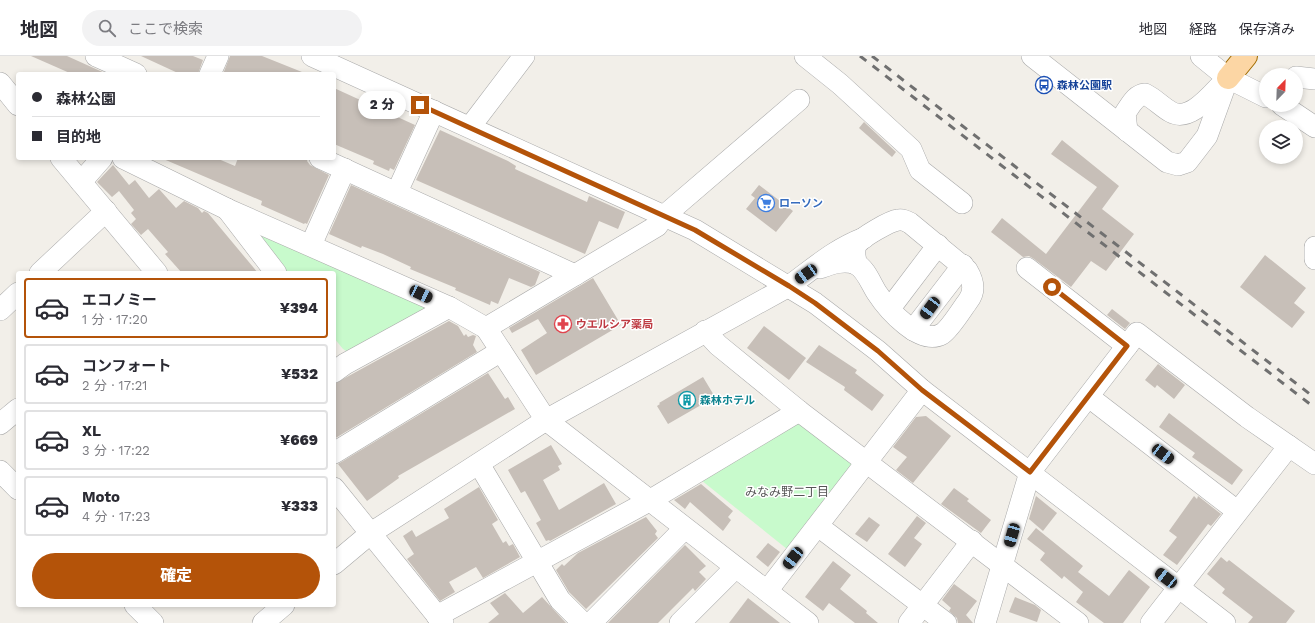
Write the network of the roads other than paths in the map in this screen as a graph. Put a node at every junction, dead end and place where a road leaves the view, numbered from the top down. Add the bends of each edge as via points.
1 (96, 56) edge
2 (218, 56) edge
3 (312, 56) edge
4 (524, 56) edge
5 (806, 56) edge
6 (1032, 56) edge
7 (1055, 56) edge
8 (1201, 56) edge
9 (1246, 56) edge
10 (132, 72) edge
11 (211, 72) edge
12 (1228, 78) junction
13 (1303, 78) edge
14 (1315, 79) edge
15 (1062, 80) junction
16 (0, 83) edge
17 (1259, 94) edge
18 (799, 100) dead end
19 (16, 103) edge
20 (434, 111) junction
21 (1292, 112) edge
22 (1120, 120) junction
23 (470, 127) junction
24 (1315, 127) edge
25 (63, 160) edge
26 (100, 160) edge
27 (127, 160) edge
28 (325, 160) edge
29 (345, 169) junction
30 (81, 182) junction
31 (397, 192) junction
32 (962, 203) dead end
33 (226, 209) junction
34 (106, 211) junction
35 (665, 215) junction
36 (864, 238) junction
37 (311, 245) junction
38 (938, 245) junction
39 (1315, 247) edge
40 (1315, 259) edge
41 (857, 265) junction
42 (1027, 268) dead end
43 (42, 271) edge
44 (155, 271) edge
45 (274, 271) edge
46 (811, 271) junction
47 (575, 275) junction
48 (789, 286) junction
49 (16, 295) edge
50 (884, 303) junction
51 (449, 307) junction
52 (0, 310) edge
53 (486, 328) junction
54 (705, 331) junction
55 (1127, 346) junction
56 (501, 351) junction
57 (338, 362) edge
58 (922, 390) junction
59 (1088, 397) junction
60 (16, 411) edge
61 (799, 411) junction
62 (546, 420) junction
63 (0, 424) edge
64 (1289, 446) junction
65 (336, 452) edge
66 (868, 462) junction
67 (479, 464) junction
68 (1315, 464) edge
69 (0, 471) edge
70 (1030, 472) junction
71 (16, 487) edge
72 (336, 490) edge
73 (649, 501) junction
74 (1237, 511) junction
75 (818, 526) junction
76 (684, 529) junction
77 (371, 533) junction
78 (972, 541) junction
79 (336, 562) edge
80 (537, 562) junction
81 (1003, 565) junction
82 (735, 568) junction
83 (1178, 587) junction
84 (767, 591) junction
85 (923, 606) junction
86 (282, 607) edge
87 (440, 619) edge
88 (263, 623) edge
89 (583, 623) edge
90 (591, 623) edge
91 (680, 623) edge
92 (808, 623) edge
93 (909, 623) edge
94 (946, 623) edge
95 (985, 623) edge
96 (1078, 623) edge
97 (1151, 623) edge
98 (1225, 623) edge

1 - 10 street
2 - 11 street
3 - 20 street
4 - 23 street
5 - 32 street via 911,149 920,170
6 - 15 street
7 - 15 street
8 - 12 street
9 - 12 main road
12 - 17 street
12 - 22 street via 1188,114 1171,112 1145,94 1136,98
12 - 22 street via 1207,136 1187,162 1178,166 1167,162
13 - 14 street
15 - 22 street
16 - 19 street
18 - 35 street
20 - 23 street
20 - 31 street
21 - 24 street
23 - 35 street
25 - 30 street
26 - 30 street
27 - 33 street
28 - 29 street
29 - 31 street
29 - 37 street
30 - 34 street
31 - 47 street
33 - 37 street
33 - 45 street
34 - 43 street
34 - 44 street
35 - 47 street via 657,226
35 - 48 street
36 - 38 street via 893,222 904,220
36 - 41 street via 856,244 854,254
36 - 46 street via 830,254
37 - 51 street
38 - 50 street via 894,302
38 - 50 street via 963,265 972,278 972,296 944,333 931,337 921,335 892,314
39 - 40 street
41 - 46 street via 837,262
41 - 50 street via 866,273
42 - 55 street
46 - 48 street
47 - 53 street
48 - 54 street
48 - 58 street via 878,351
49 - 52 street
51 - 53 street
51 - 57 street
53 - 56 street
54 - 61 street via 718,345
54 - 62 street
55 - 59 street
55 - 64 street via 1137,333
56 - 62 street
56 - 65 street
58 - 66 street
58 - 70 street
59 - 70 street
59 - 74 street
60 - 63 street
61 - 66 street
61 - 73 street
62 - 67 street
62 - 73 street
64 - 68 street
64 - 74 street
66 - 75 street
66 - 78 street
67 - 77 street
67 - 80 street
69 - 71 street
70 - 81 street
70 - 83 street
72 - 77 street
73 - 76 street
73 - 80 street
74 - 83 street
75 - 84 street
75 - 85 street
76 - 82 street
76 - 90 street
77 - 79 street
77 - 87 street
78 - 81 street
78 - 85 street
80 - 87 street
80 - 89 street via 560,600
81 - 95 street
81 - 96 street
82 - 84 street
82 - 91 street
83 - 97 street
83 - 98 street
84 - 92 street
85 - 93 street
85 - 94 street
86 - 88 street

